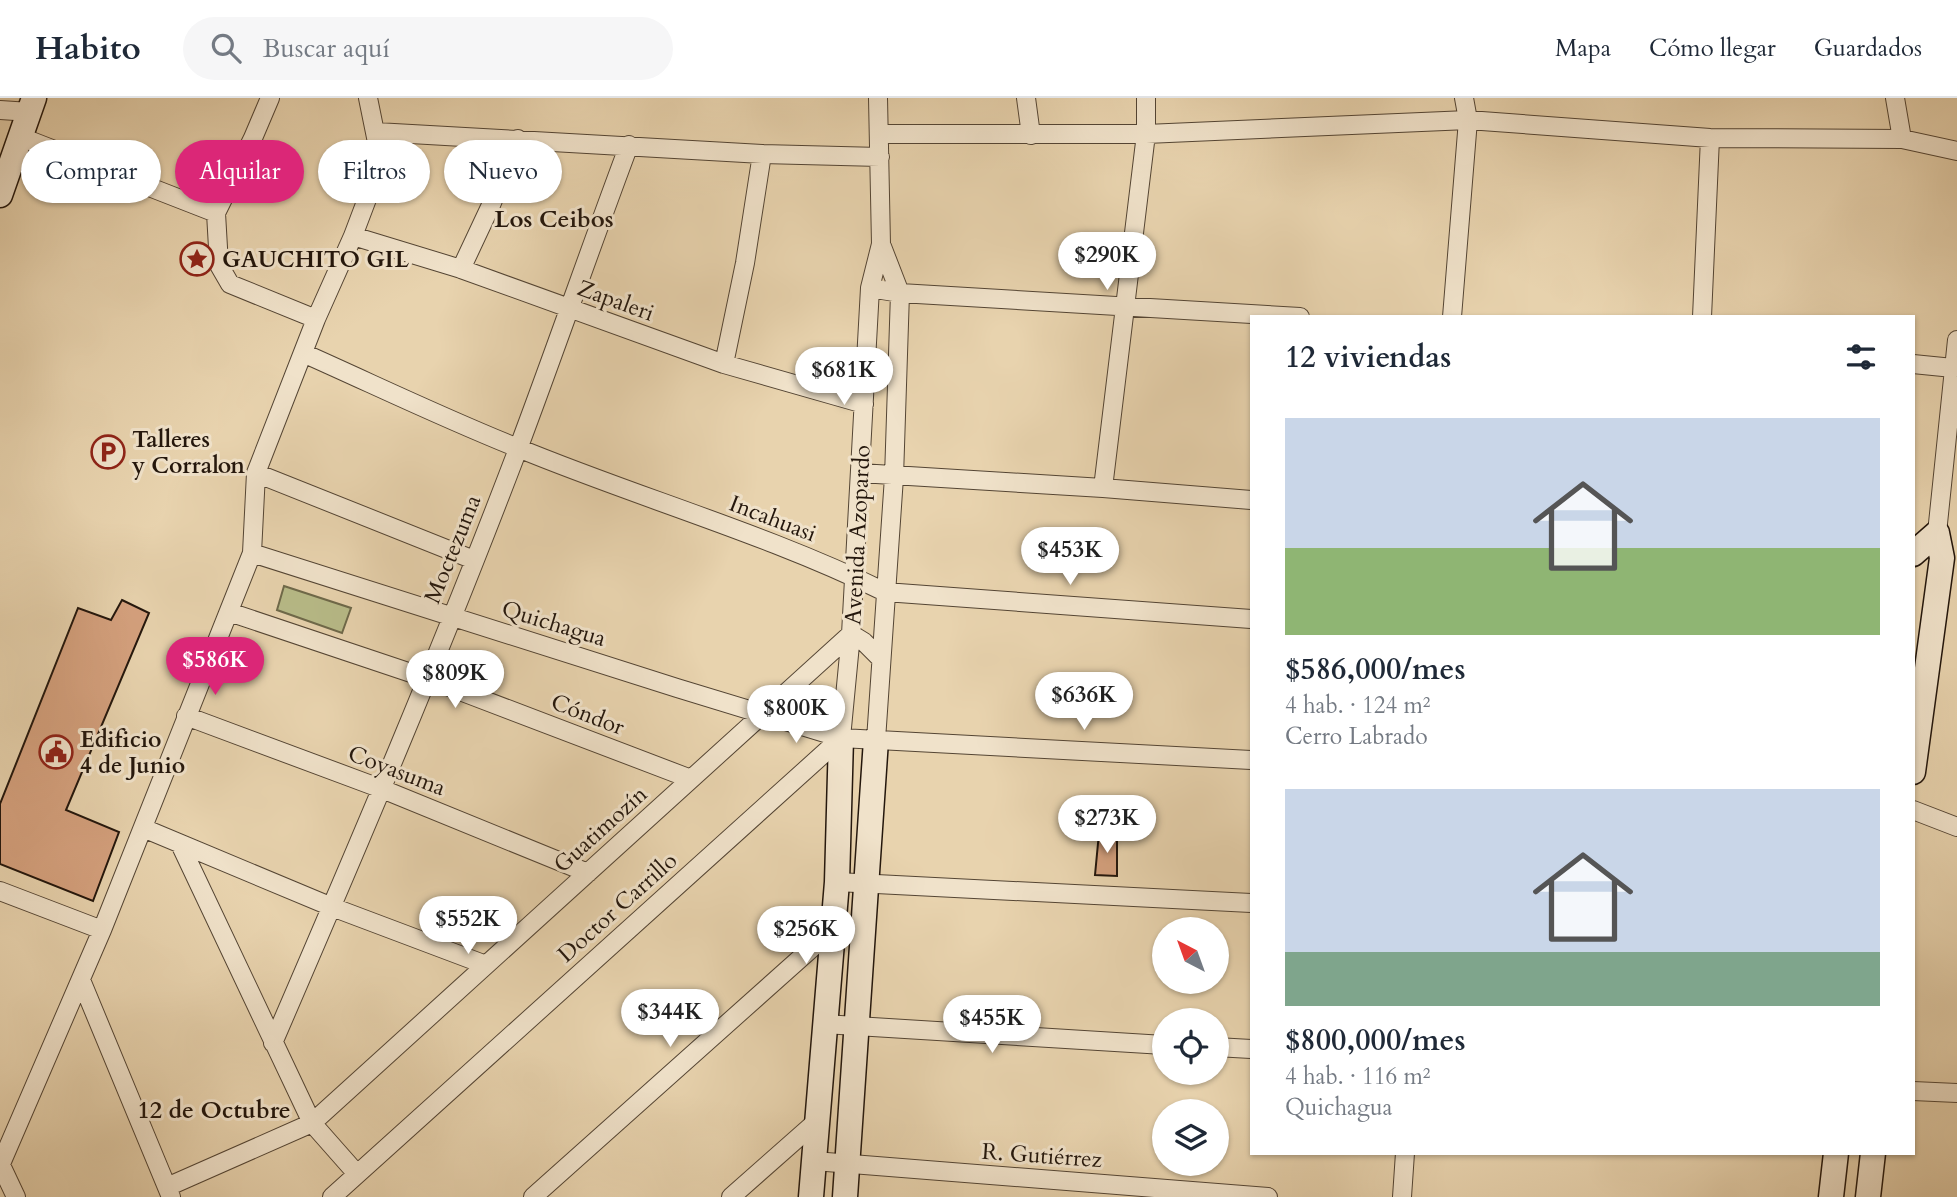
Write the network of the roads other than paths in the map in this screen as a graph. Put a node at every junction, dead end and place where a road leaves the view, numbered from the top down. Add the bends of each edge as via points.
1 (270, 98) edge
2 (368, 98) edge
3 (878, 98) edge
4 (1026, 98) edge
5 (1146, 98) edge
6 (1464, 98) edge
7 (1895, 98) edge
8 (32, 105) edge
9 (0, 110) edge
10 (1468, 120) junction
11 (376, 132) junction
12 (880, 134) junction
13 (1146, 134) junction
14 (1031, 135) junction
15 (22, 137) junction
16 (1710, 138) junction
17 (518, 139) junction
18 (1902, 139) junction
19 (629, 145) junction
20 (1957, 151) edge
21 (762, 154) junction
22 (880, 157) junction
23 (0, 195) edge
24 (215, 213) junction
25 (353, 236) junction
26 (881, 244) junction
27 (461, 270) junction
28 (870, 288) junction
29 (900, 293) junction
30 (1124, 308) junction
31 (568, 309) junction
32 (1261, 315) edge
33 (1452, 315) edge
34 (1702, 315) edge
35 (316, 319) junction
36 (1957, 340) edge
37 (303, 354) junction
38 (724, 364) junction
39 (1915, 364) edge
40 (1953, 368) junction
41 (864, 404) junction
42 (518, 449) junction
43 (256, 473) junction
44 (860, 473) junction
45 (894, 477) junction
46 (1103, 488) junction
47 (1250, 500) edge
48 (1937, 533) junction
49 (1915, 552) edge
50 (252, 553) junction
51 (1915, 554) edge
52 (1949, 559) edge
53 (474, 560) junction
54 (854, 576) junction
55 (886, 592) junction
56 (229, 611) junction
57 (452, 617) junction
58 (1250, 619) edge
59 (851, 634) junction
60 (881, 659) junction
61 (1920, 666) edge
62 (426, 678) junction
63 (762, 715) junction
64 (186, 716) junction
65 (841, 738) junction
66 (876, 740) junction
67 (1915, 742) edge
68 (1250, 760) edge
69 (691, 779) junction
70 (382, 789) junction
71 (1915, 811) edge
72 (1957, 827) edge
73 (143, 828) junction
74 (180, 844) junction
75 (588, 873) junction
76 (837, 882) junction
77 (867, 884) junction
78 (0, 891) edge
79 (1250, 902) edge
80 (332, 907) junction
81 (102, 930) junction
82 (832, 930) junction
83 (486, 965) junction
84 (81, 980) junction
85 (824, 1024) junction
86 (857, 1028) junction
87 (273, 1043) junction
88 (1152, 1044) edge
89 (1229, 1048) edge
90 (1250, 1049) edge
91 (1915, 1091) edge
92 (1957, 1093) edge
93 (817, 1121) junction
94 (312, 1123) junction
95 (1405, 1155) edge
96 (1836, 1155) edge
97 (1873, 1155) edge
98 (814, 1161) junction
99 (0, 1164) edge
100 (847, 1164) junction
101 (357, 1174) junction
102 (169, 1192) edge
103 (16, 1197) edge
104 (332, 1197) edge
105 (533, 1197) edge
106 (731, 1197) edge
107 (811, 1197) edge
108 (845, 1197) edge
109 (1268, 1197) edge
110 (1402, 1197) edge
111 (1831, 1197) edge
112 (1868, 1197) edge

1 - 24 street
2 - 11 street
3 - 12 street
4 - 14 street
5 - 13 street
6 - 10 street
7 - 18 street
8 - 9 street
8 - 15 street
10 - 13 street
10 - 16 street
10 - 33 street
11 - 17 street
11 - 25 street via 381,162
12 - 14 street
12 - 22 street
13 - 14 street
13 - 30 street
15 - 23 street
15 - 24 street
16 - 18 street
16 - 34 street
17 - 19 street
17 - 27 street
18 - 20 street
19 - 21 street
19 - 31 street, Moctezuma
21 - 22 street
21 - 38 street
22 - 26 street
24 - 35 street via 219,265 230,284
25 - 27 street, Zapaleri
25 - 35 street
26 - 28 street, Avenida Azopardo
26 - 29 street, Avenida Azopardo
27 - 31 street, Zapaleri
28 - 29 street
28 - 41 street, Avenida Azopardo
29 - 30 street
29 - 45 street, Avenida Azopardo
30 - 32 street
30 - 46 street
31 - 38 street, Zapaleri
31 - 42 street, Moctezuma
35 - 37 street
36 - 40 street
37 - 42 street, Incahuasi
37 - 43 street
38 - 41 street, Zapaleri
39 - 40 street
40 - 48 street
41 - 44 street, Avenida Azopardo
42 - 53 street, Moctezuma
42 - 54 street, Incahuasi
43 - 50 street
43 - 53 street
44 - 45 street
44 - 54 street, Avenida Azopardo
45 - 46 street
45 - 55 street, Avenida Azopardo
46 - 47 street
48 - 49 street
48 - 52 street
50 - 56 street
50 - 57 street, Quichagua
51 - 52 street
52 - 61 street
53 - 57 street, Moctezuma
54 - 55 street, Incahuasi
54 - 59 street, Avenida Azopardo
55 - 58 street, Incahuasi
55 - 60 street, Avenida Azopardo
56 - 62 street, Cóndor
56 - 64 street
57 - 62 street, Moctezuma
57 - 63 street, Quichagua
59 - 60 street
59 - 63 street, Guatimozín
59 - 65 street, Avenida Azopardo
60 - 66 street, Avenida Azopardo
61 - 67 street
62 - 69 street, Cóndor
62 - 70 street, Moctezuma
63 - 65 street, Quichagua
63 - 69 street, Guatimozín
64 - 70 street, Coyasuma
64 - 73 street
65 - 66 street, Quichagua
65 - 76 street, Avenida Azopardo
65 - 101 street, Doctor Carrillo
66 - 68 street, Quichagua
66 - 77 street, Avenida Azopardo
69 - 75 street, Guatimozín
70 - 75 street, Coyasuma
70 - 80 street, Moctezuma
71 - 72 street
73 - 74 street
73 - 81 street
74 - 80 street
74 - 87 street
75 - 83 street, Guatimozín
76 - 77 street
76 - 82 street, Avenida Azopardo
77 - 79 street
77 - 86 street, Avenida Azopardo
78 - 81 street
80 - 83 street
80 - 87 street, Moctezuma
81 - 84 street
82 - 85 street, Avenida Azopardo
82 - 105 street
83 - 94 street, Guatimozín
84 - 99 street
84 - 102 street
85 - 86 street
85 - 93 street, Avenida Azopardo
86 - 88 street
86 - 100 street, Avenida Azopardo
87 - 94 street
89 - 90 street
91 - 92 street
93 - 98 street, Avenida Azopardo
93 - 106 street
94 - 101 street
94 - 102 street, Guatimozín
95 - 110 street
96 - 111 street
97 - 112 street
98 - 100 street, R. Gutiérrez
98 - 107 street, Avenida Azopardo
99 - 103 street
100 - 108 street, Avenida Azopardo
100 - 109 street, R. Gutiérrez
101 - 104 street, Doctor Carrillo

